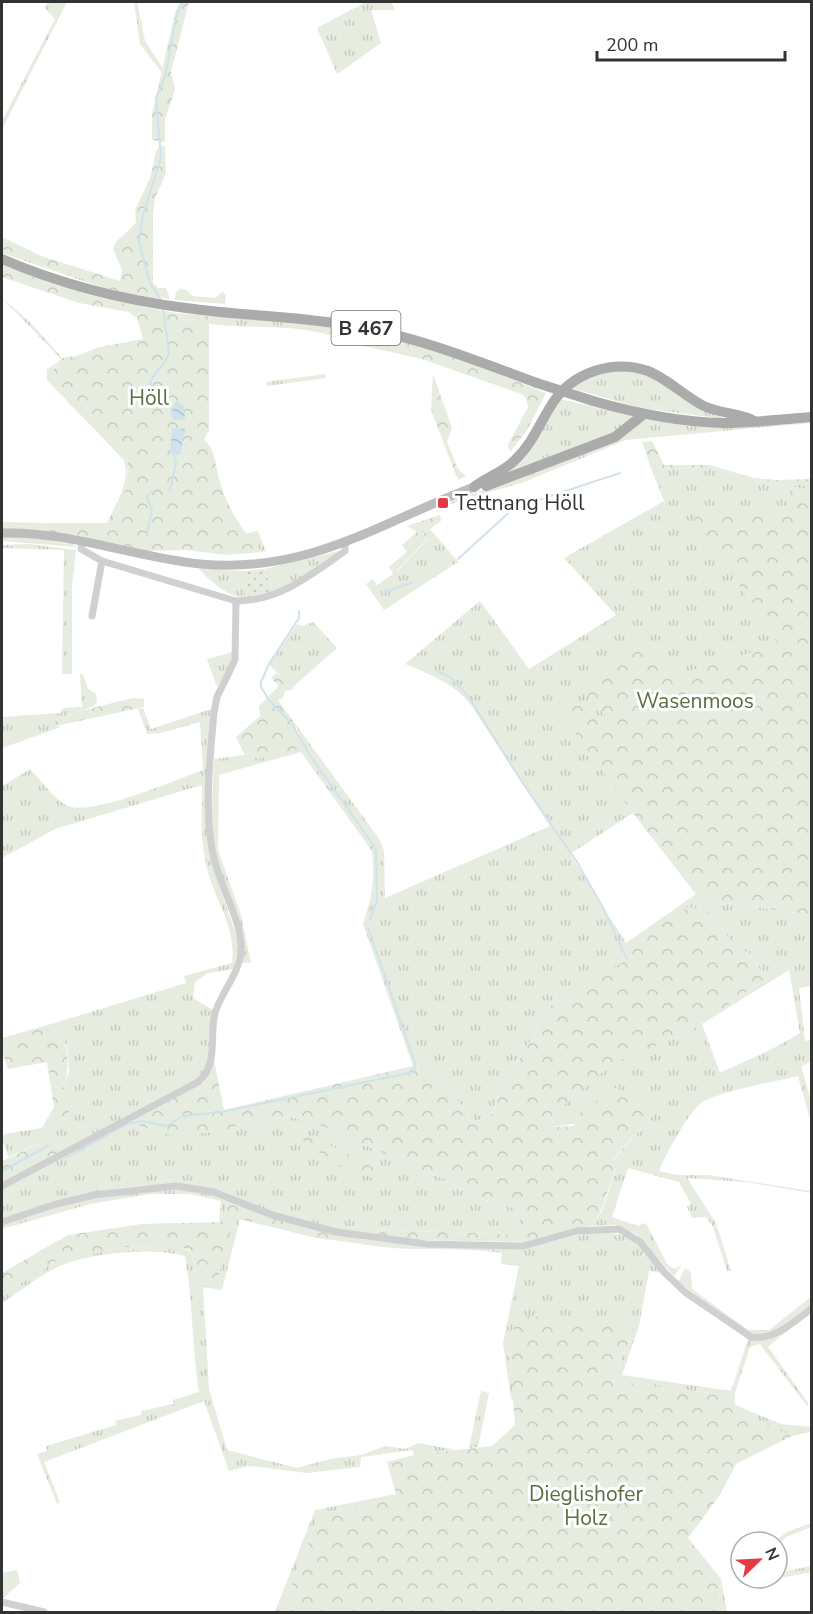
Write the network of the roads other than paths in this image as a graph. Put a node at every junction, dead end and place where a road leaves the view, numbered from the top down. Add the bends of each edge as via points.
1 (2, 259) edge
2 (644, 414) junction
3 (812, 417) edge
4 (754, 421) junction
5 (474, 487) junction
6 (2, 533) edge
7 (82, 541) junction
8 (345, 543) junction
9 (102, 561) junction
10 (236, 601) junction
11 (92, 616) dead end
12 (2, 1186) edge
13 (2, 1222) edge
14 (812, 1308) edge
15 (2, 1602) edge
16 (44, 1612) edge

1 - 2 main road, B 467, bridge via 62,281 151,303 381,331
2 - 4 main road, B 467 via 700,421
2 - 5 main road via 615,437 511,478
3 - 4 main road, B 467
4 - 5 main road via 704,406 648,371 625,366 601,369 577,379 563,391 516,460
5 - 8 main road
6 - 7 main road
7 - 8 main road via 173,560 226,565 269,562
7 - 9 street via 81,549
8 - 10 street via 345,551 287,589 259,600
9 - 10 street
9 - 11 street
10 - 12 street via 236,653 217,696 209,817 220,883 242,949 216,1011 209,1068 198,1082
13 - 14 street via 94,1195 176,1186 214,1192 272,1215 336,1232 416,1243 523,1246 577,1231 610,1228 633,1235 673,1282 751,1337 781,1331
15 - 16 street

